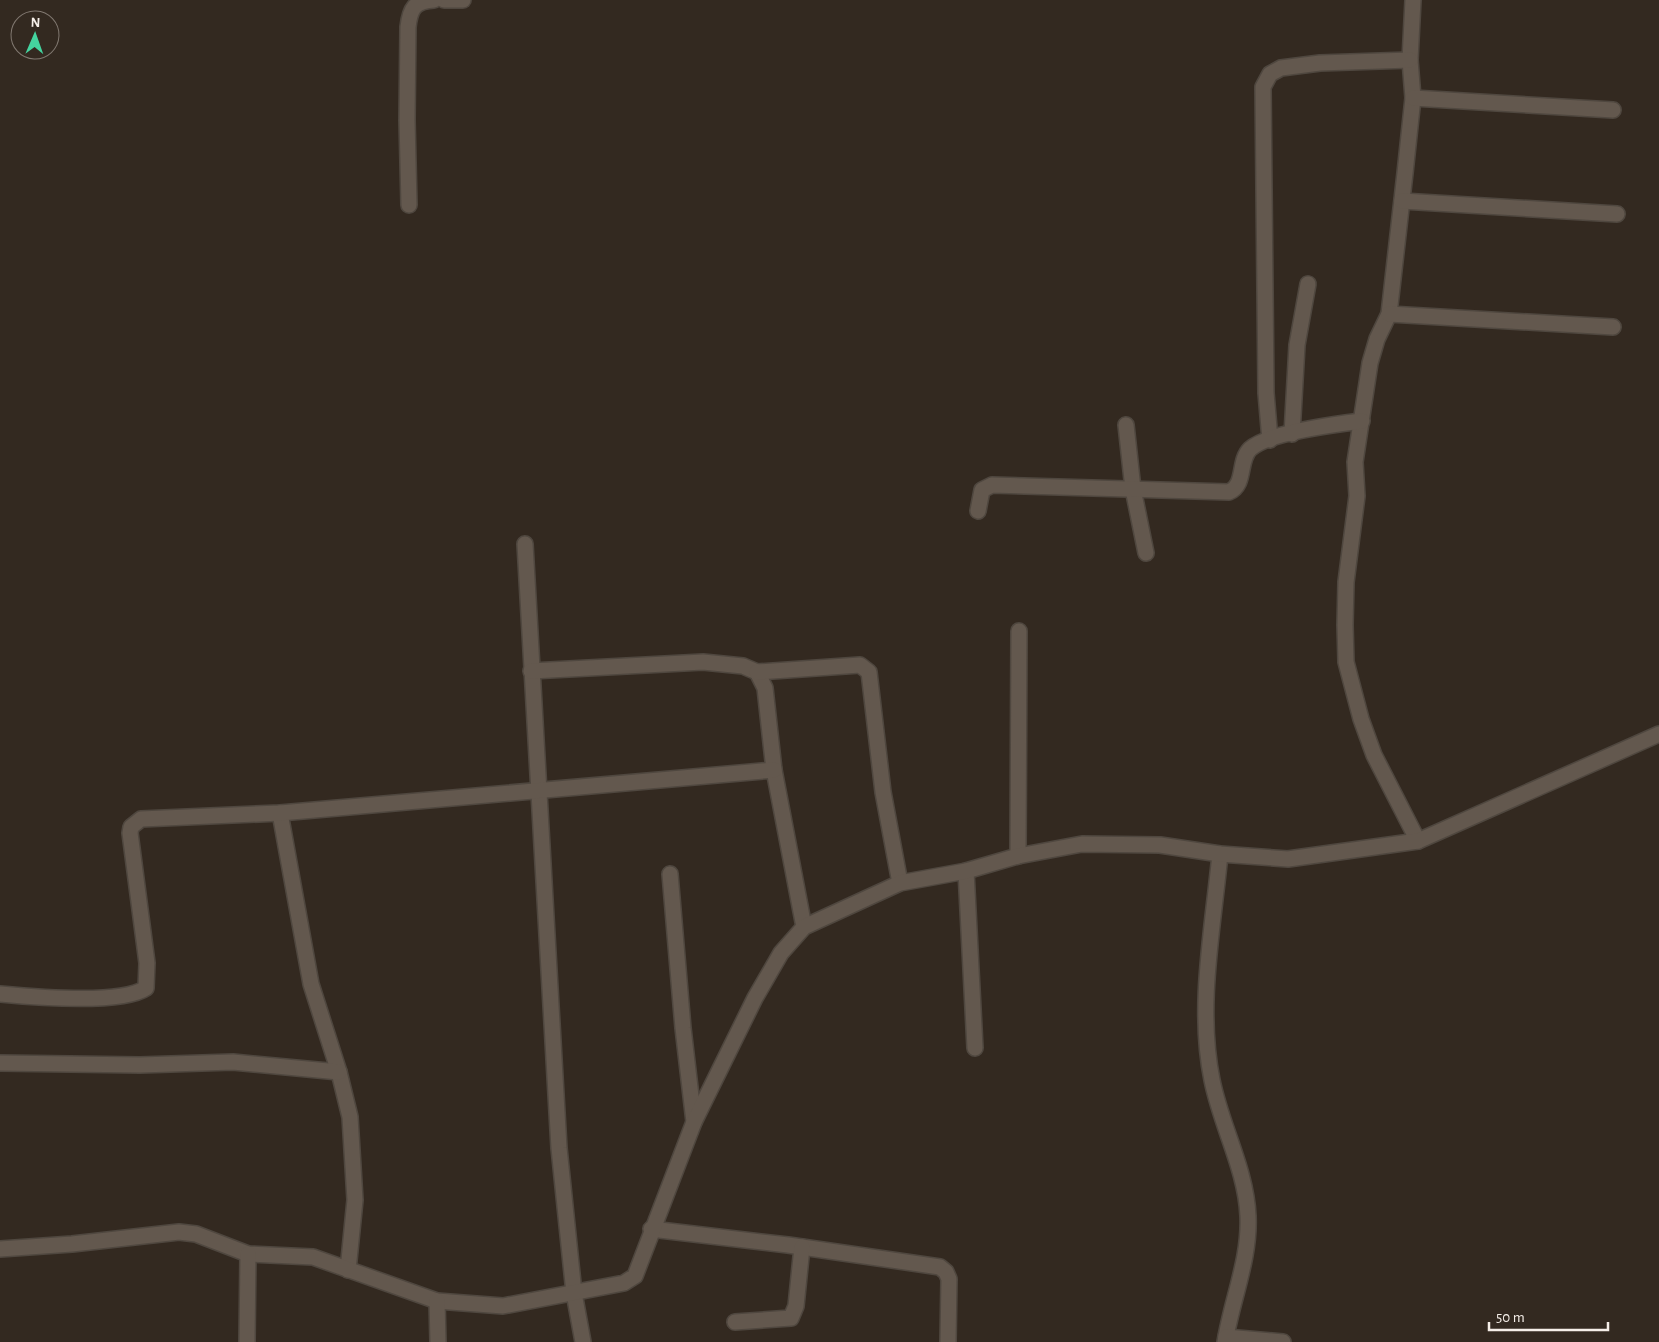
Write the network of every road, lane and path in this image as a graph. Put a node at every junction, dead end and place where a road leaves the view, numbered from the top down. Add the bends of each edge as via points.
1 (434, 0) edge
2 (444, 0) edge
3 (463, 0) edge
4 (1413, 0) edge
5 (1410, 60) junction
6 (1413, 98) junction
7 (1613, 110) dead end
8 (1402, 201) junction
9 (409, 205) dead end
10 (1617, 214) dead end
11 (1308, 284) dead end
12 (1389, 314) junction
13 (1613, 327) dead end
14 (1362, 420) junction
15 (1126, 426) dead end
16 (1292, 434) junction
17 (1270, 440) junction
18 (1133, 489) junction
19 (978, 511) dead end
20 (525, 544) dead end
21 (1146, 553) dead end
22 (1019, 630) dead end
23 (531, 671) junction
24 (757, 672) junction
25 (1659, 734) edge
26 (774, 770) junction
27 (540, 790) junction
28 (280, 813) junction
29 (1418, 840) junction
30 (1220, 854) junction
31 (1018, 856) junction
32 (966, 871) junction
33 (670, 874) dead end
34 (900, 883) junction
35 (804, 927) junction
36 (0, 994) edge
37 (975, 1048) dead end
38 (0, 1063) edge
39 (340, 1072) junction
40 (694, 1122) junction
41 (651, 1229) junction
42 (802, 1247) junction
43 (0, 1249) edge
44 (248, 1254) junction
45 (348, 1270) junction
46 (574, 1293) junction
47 (437, 1302) junction
48 (735, 1322) dead end
49 (1226, 1340) edge
50 (247, 1342) edge
51 (438, 1342) edge
52 (583, 1342) edge
53 (948, 1342) edge
54 (1283, 1342) edge

1 - 9 street via 415,4 408,27
2 - 3 street
4 - 5 street
5 - 6 street
5 - 17 street via 1320,63 1281,68 1266,79 1263,87 1266,373
6 - 7 street
6 - 8 street
8 - 10 street
8 - 12 street
11 - 16 street via 1297,345
12 - 13 street
12 - 14 street via 1370,364
14 - 16 street
14 - 29 street via 1356,462 1355,524 1346,582 1346,662 1352,693 1374,756
15 - 18 street
16 - 17 street
17 - 18 street via 1246,455 1235,490
18 - 19 street via 992,485 982,490
18 - 21 street
20 - 23 street
22 - 31 street
23 - 24 street via 703,662 744,666
23 - 27 street
24 - 26 street via 765,688
24 - 34 street via 860,665 870,672 883,792
25 - 29 street
26 - 27 street
26 - 35 street
27 - 28 street
27 - 46 street via 559,1148
28 - 36 street via 152,817 141,819 131,827 130,843 147,963 146,988 128,996
28 - 39 street via 311,984
29 - 30 street via 1288,859
30 - 31 street via 1160,845 1082,844
30 - 49 street via 1206,998 1206,1038 1212,1081 1246,1192 1248,1215 1248,1243
31 - 32 street
32 - 34 street
32 - 37 street
33 - 40 street
34 - 35 street
35 - 40 street via 781,953 754,998
38 - 39 street via 140,1065 233,1062
39 - 45 street via 350,1117 354,1175
40 - 41 street
41 - 42 street
41 - 46 street via 635,1276 624,1283
42 - 48 street via 796,1306 791,1318
42 - 53 street via 940,1268 949,1279
43 - 44 street via 179,1232 196,1234
44 - 45 street via 313,1257
44 - 50 street
45 - 47 street
46 - 47 street via 503,1306
46 - 52 street
47 - 51 street
49 - 54 street

